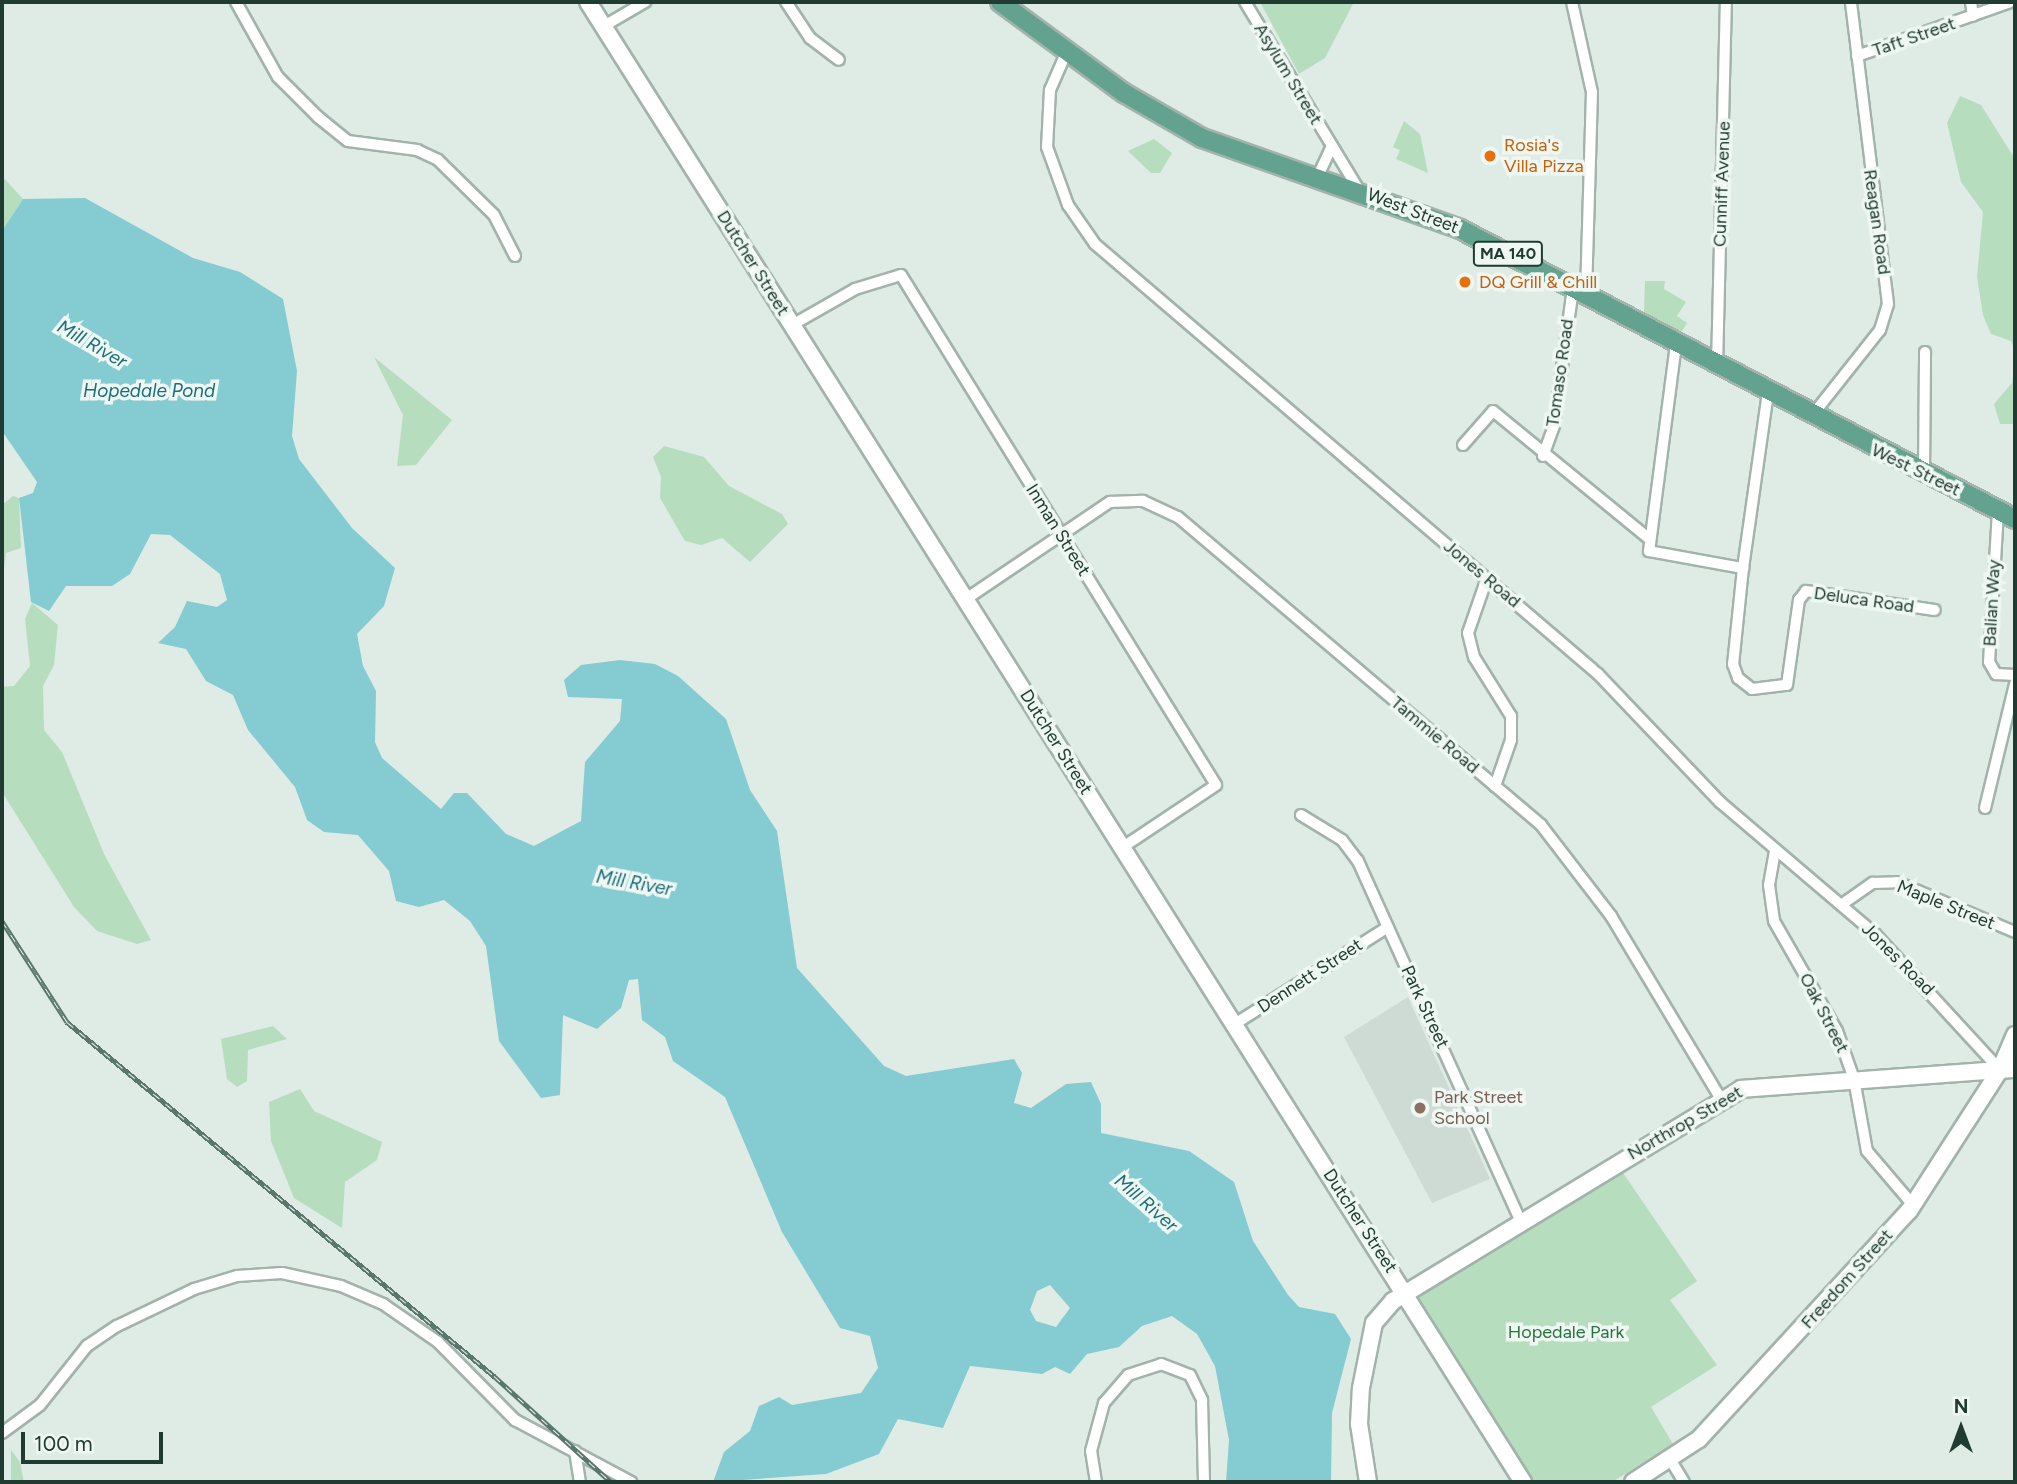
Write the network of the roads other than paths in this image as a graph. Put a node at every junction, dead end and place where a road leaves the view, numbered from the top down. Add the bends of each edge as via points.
1 (236, 2) edge
2 (588, 2) edge
3 (645, 2) edge
4 (786, 2) edge
5 (1000, 2) edge
6 (1245, 2) edge
7 (1572, 2) edge
8 (1726, 2) edge
9 (1851, 2) edge
10 (1971, 2) edge
11 (2010, 2) edge
12 (1973, 16) junction
13 (604, 26) junction
14 (1067, 51) junction
15 (1857, 56) junction
16 (839, 60) dead end
17 (1332, 146) junction
18 (1317, 178) junction
19 (1359, 190) junction
20 (515, 256) dead end
21 (1579, 292) junction
22 (792, 326) junction
23 (1676, 344) junction
24 (1924, 352) dead end
25 (1717, 366) junction
26 (1768, 393) junction
27 (1811, 417) junction
28 (1463, 445) dead end
29 (1543, 456) junction
30 (1924, 474) junction
31 (1998, 511) junction
32 (2015, 519) edge
33 (1062, 536) junction
34 (1648, 538) junction
35 (1744, 568) junction
36 (1487, 578) junction
37 (966, 599) junction
38 (1935, 610) dead end
39 (2015, 675) edge
40 (2015, 684) edge
41 (1495, 786) junction
42 (1984, 808) dead end
43 (1301, 816) dead end
44 (1123, 847) junction
45 (1775, 851) junction
46 (1841, 905) junction
47 (1388, 926) junction
48 (2015, 932) edge
49 (1233, 1026) junction
50 (2015, 1035) edge
51 (2008, 1069) edge
52 (1854, 1079) junction
53 (1721, 1099) junction
54 (1913, 1205) junction
55 (1521, 1222) junction
56 (1406, 1292) junction
57 (2, 1433) edge
58 (575, 1451) junction
59 (1670, 1459) junction
60 (580, 1482) edge
61 (631, 1482) edge
62 (1096, 1482) edge
63 (1204, 1482) edge
64 (1368, 1482) edge
65 (1524, 1482) edge
66 (1633, 1482) edge
67 (1684, 1482) edge

1 - 20 street via 278,77 313,113 348,141 417,150 438,160 494,215
2 - 13 street, Dutcher Street
3 - 13 street
4 - 16 street via 810,38
5 - 14 main road, West Street / MA 140
6 - 17 street, Asylum Street
7 - 21 street, Tomaso Road via 1592,79
8 - 25 street, Cunniff Avenue
9 - 15 street, Reagan Road
10 - 12 street
11 - 12 street, Taft Street
12 - 15 street, Taft Street
13 - 22 street, Dutcher Street
14 - 18 main road, West Street / MA 140 via 1202,138
14 - 36 street, Jones Road via 1050,90 1047,147 1068,205 1095,244
15 - 27 street, Reagan Road via 1887,313 1866,351
17 - 18 street
17 - 19 street, Asylum Street
18 - 19 main road, West Street / MA 140
19 - 21 main road, West Street / MA 140 via 1460,229
21 - 23 main road, West Street / MA 140
21 - 29 street, Tomaso Road via 1554,425
22 - 33 street, Inman Street via 855,289 901,275
22 - 37 street, Dutcher Street
23 - 25 main road, West Street / MA 140
23 - 34 street
24 - 30 street
25 - 26 main road, West Street / MA 140
26 - 27 main road, West Street / MA 140
26 - 35 street, Deluca Road
27 - 30 main road, West Street / MA 140
28 - 29 street, Tomaso Road via 1493,411
29 - 34 street, Tomaso Road
30 - 31 main road, West Street / MA 140
31 - 32 main road, West Street / MA 140
31 - 39 street, Balian Way via 1989,662 1996,674
33 - 37 street, Tammie Road
33 - 41 street, Tammie Road via 1115,501 1143,501 1168,511
33 - 44 street, Inman Street via 1216,785
34 - 35 street via 1649,551 1666,557
35 - 38 street, Deluca Road via 1733,664 1738,678 1752,689 1787,685 1799,600 1806,591
36 - 41 street via 1468,633 1478,665 1503,695 1511,716 1511,740
36 - 45 street, Jones Road via 1598,674 1689,773
37 - 44 street, Dutcher Street
40 - 42 street
41 - 53 street, Tammie Road via 1541,825 1601,900
43 - 47 street, Park Street via 1352,850
44 - 49 street, Dutcher Street
45 - 46 street, Jones Road
45 - 52 street, Oak Street via 1769,885 1774,921 1837,1031
46 - 48 street, Maple Street via 1864,886 1897,883
46 - 51 street, Jones Road
47 - 49 street, Dennett Street
47 - 55 street, Park Street
49 - 56 street, Dutcher Street
50 - 51 street, Freedom Street
51 - 52 street, Northrop Street
51 - 54 street, Freedom Street
52 - 53 street, Northrop Street via 1755,1085
52 - 54 street, Oak Street via 1867,1151
53 - 55 street, Northrop Street
54 - 59 street, Freedom Street via 1718,1420
55 - 56 street, Northrop Street
56 - 64 street, Northrop Street via 1378,1315 1369,1341 1359,1409
56 - 65 street, Dutcher Street
57 - 58 street via 40,1405 86,1346 117,1326 205,1286 282,1273 341,1286 391,1309 439,1342 515,1420
58 - 60 street
58 - 61 street
59 - 66 street, Freedom Street
59 - 67 street
62 - 63 street via 1091,1451 1104,1403 1128,1376 1161,1364 1190,1375 1202,1400

